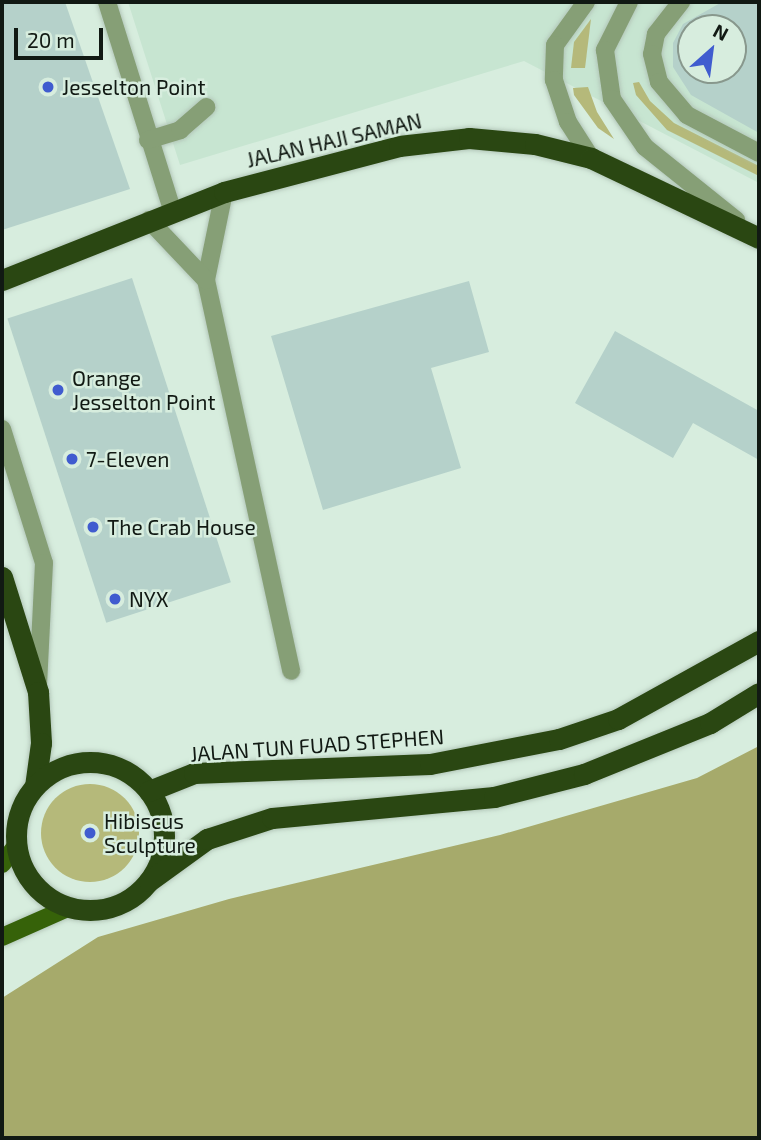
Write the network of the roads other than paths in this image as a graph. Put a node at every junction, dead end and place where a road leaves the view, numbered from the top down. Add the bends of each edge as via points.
1 (107, 2) edge
2 (586, 2) edge
3 (629, 2) edge
4 (681, 2) edge
5 (206, 107) dead end
6 (148, 139) junction
7 (759, 153) edge
8 (591, 158) junction
9 (225, 192) junction
10 (172, 209) junction
11 (149, 220) junction
12 (759, 238) edge
13 (2, 280) edge
14 (206, 281) junction
15 (2, 429) edge
16 (2, 576) edge
17 (759, 640) edge
18 (290, 671) dead end
19 (38, 692) junction
20 (759, 693) edge
21 (35, 786) junction
22 (149, 791) junction
23 (17, 845) junction
24 (2, 864) edge
25 (149, 881) junction
26 (70, 907) junction
27 (2, 937) edge

1 - 6 street
2 - 8 street via 555,45 554,80 568,122
3 - 12 street via 605,50 612,100 645,147
4 - 7 street via 656,34 652,54 659,82 671,102 688,115
5 - 6 street via 180,130
6 - 10 street
8 - 9 highway, JALAN HAJI SAMAN via 535,144 469,138 399,146
8 - 12 highway, JALAN HAJI SAMAN
9 - 10 highway, JALAN HAJI SAMAN
9 - 14 street
10 - 11 highway, JALAN HAJI SAMAN
11 - 13 highway, JALAN HAJI SAMAN
11 - 14 street
14 - 18 street
15 - 19 street via 44,563
16 - 19 highway
17 - 22 highway, JALAN TUN FUAD STEPHEN via 618,719 559,739 430,764 194,774
19 - 21 highway via 41,743
20 - 25 highway via 710,723 584,774 494,797 272,818 207,839
21 - 22 highway via 51,773 93,762 133,776
21 - 23 highway via 20,814
22 - 25 highway via 165,836
23 - 24 main road
23 - 26 highway via 34,884
25 - 26 highway via 130,899 105,909
26 - 27 main road

